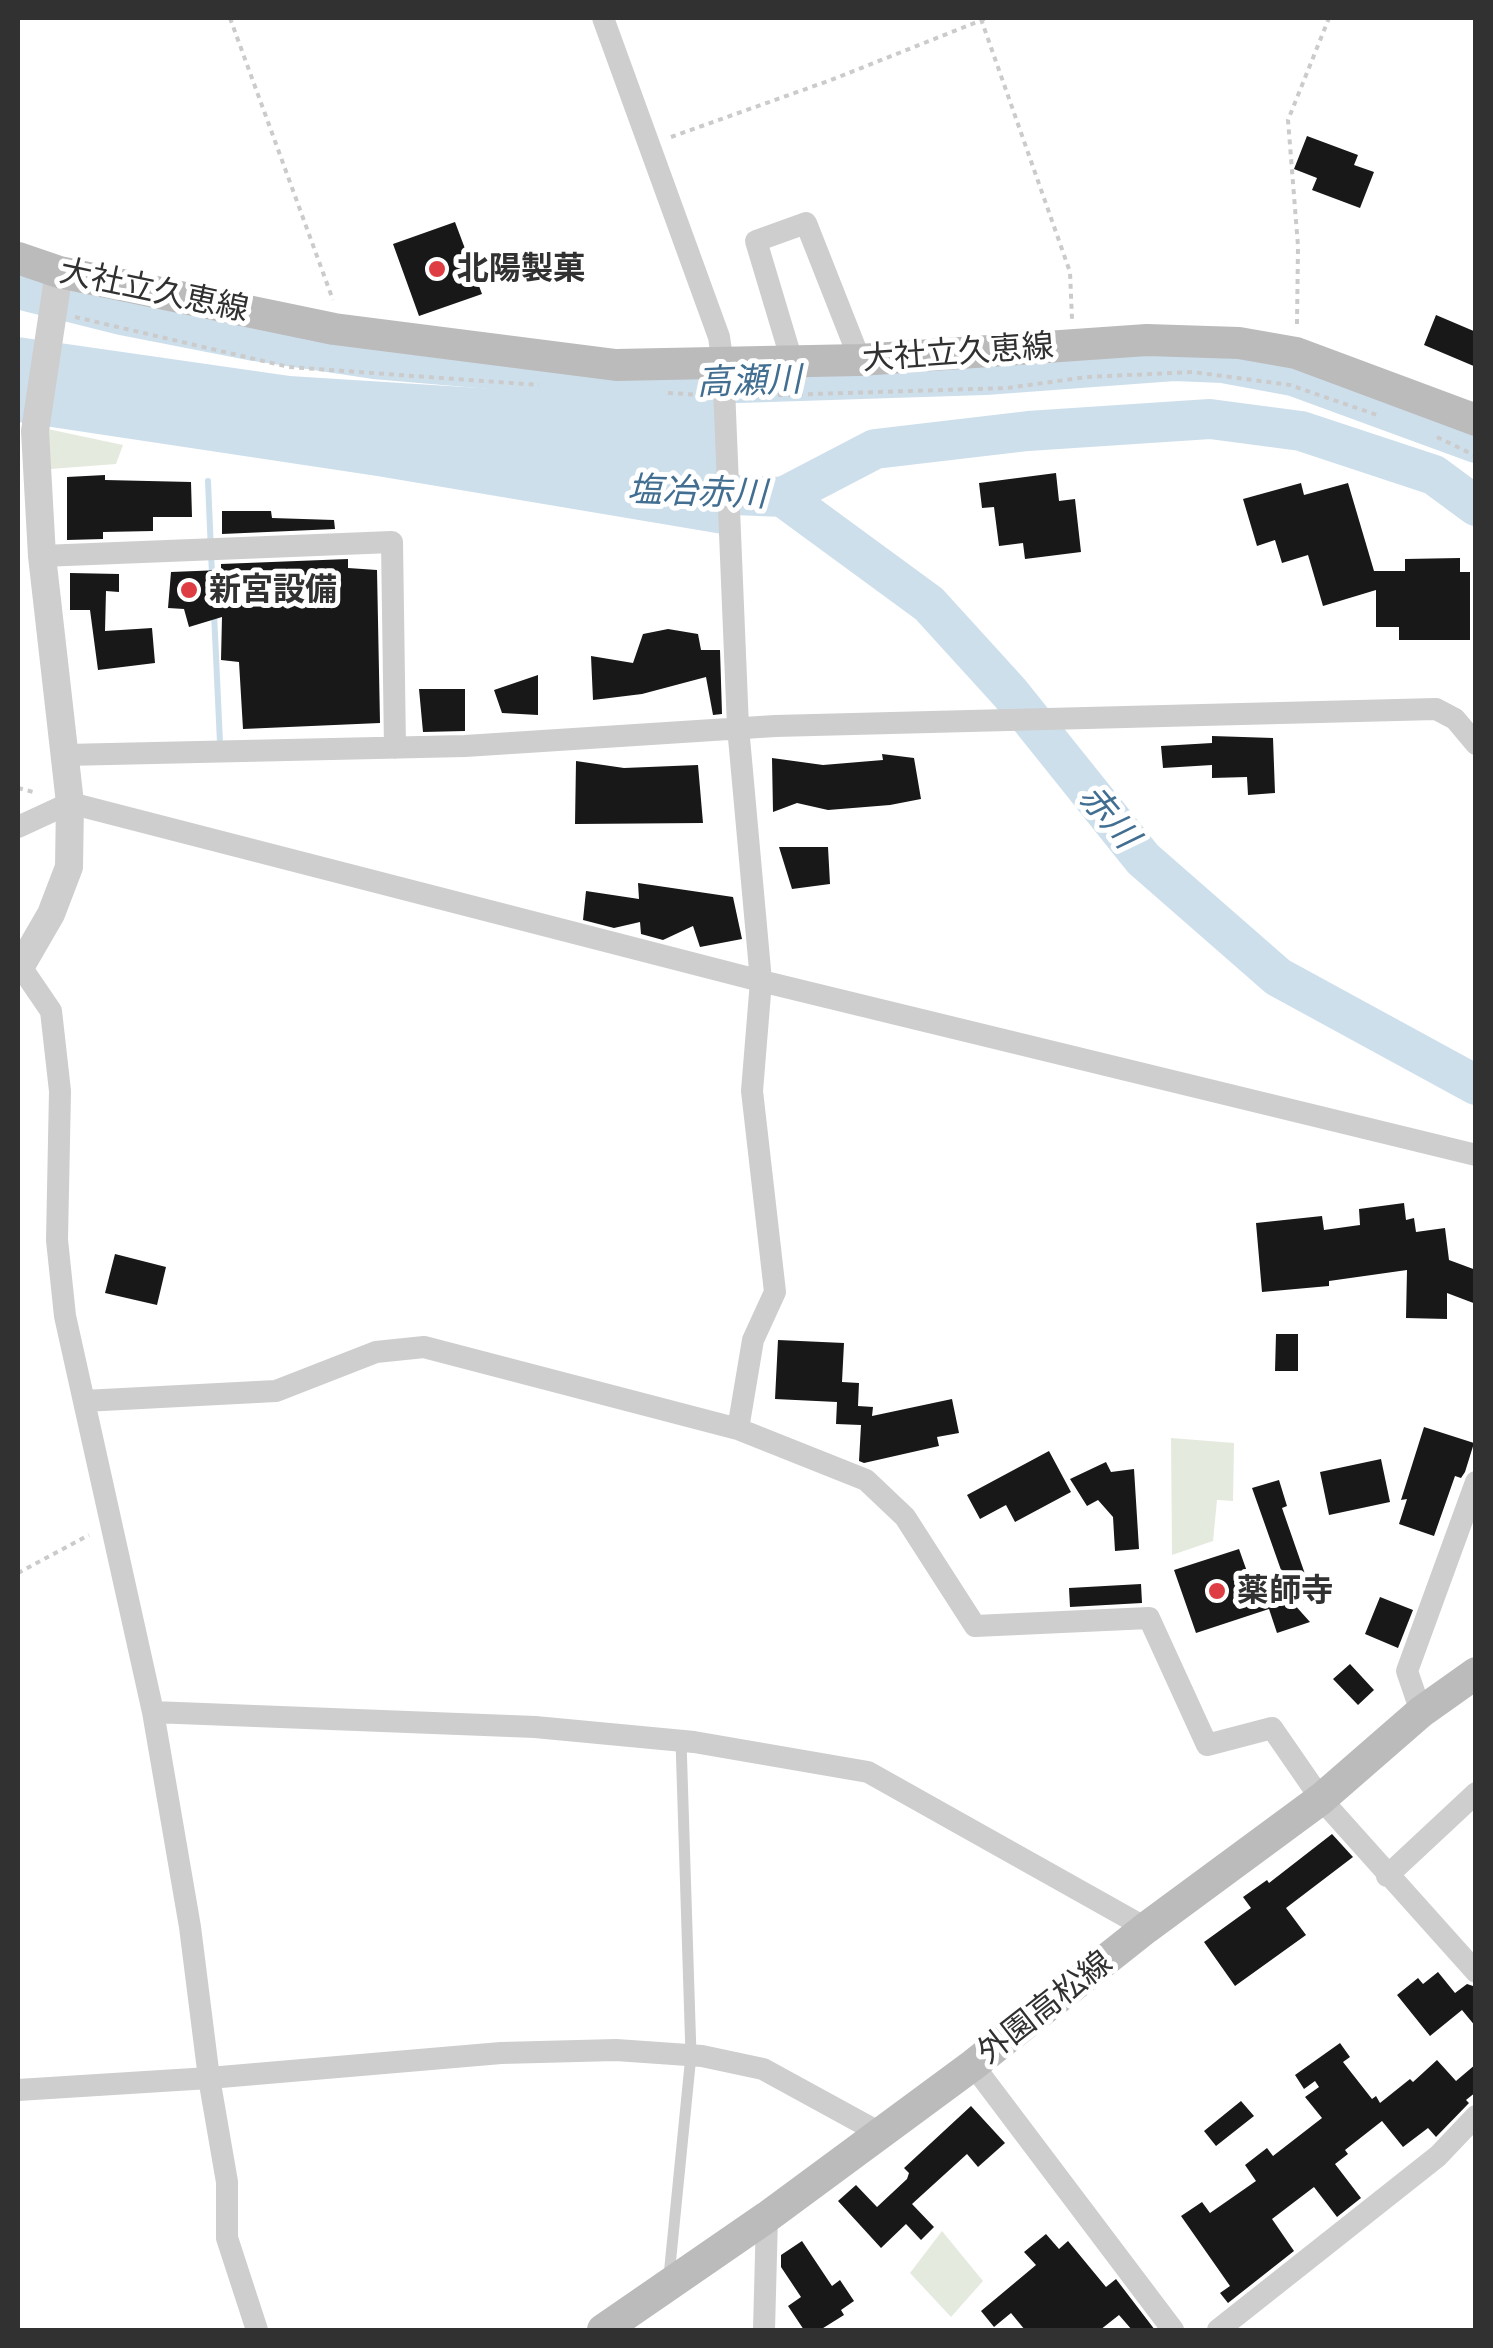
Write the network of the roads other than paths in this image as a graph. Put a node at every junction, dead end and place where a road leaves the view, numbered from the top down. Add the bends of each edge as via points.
1 (603, 18) edge
2 (18, 258) edge
3 (59, 272) junction
4 (860, 360) junction
5 (792, 362) junction
6 (724, 364) junction
7 (1476, 420) edge
8 (29, 441) edge
9 (42, 556) junction
10 (738, 727) junction
11 (1476, 744) edge
12 (395, 748) junction
13 (65, 755) junction
14 (70, 803) junction
15 (18, 826) edge
16 (19, 969) edge
17 (761, 981) junction
18 (1476, 1155) edge
19 (84, 1401) junction
20 (738, 1429) junction
21 (1476, 1482) edge
22 (1476, 1673) edge
23 (153, 1712) junction
24 (1421, 1712) junction
25 (682, 1741) junction
26 (1476, 1793) edge
27 (1322, 1798) junction
28 (1387, 1876) junction
29 (1146, 1928) junction
30 (1476, 1972) edge
31 (691, 2055) junction
32 (973, 2065) junction
33 (209, 2078) junction
34 (18, 2090) edge
35 (1476, 2116) edge
36 (880, 2133) junction
37 (767, 2217) junction
38 (668, 2286) junction
39 (257, 2330) edge
40 (604, 2330) edge
41 (764, 2330) edge
42 (1173, 2330) edge
43 (1218, 2330) edge

1 - 6 street
2 - 3 main road, 大社立久恵線
3 - 6 main road, 大社立久恵線 via 334,329 616,365
3 - 8 street
4 - 5 main road, 大社立久恵線
4 - 5 street via 806,223 756,241
4 - 7 main road, 大社立久恵線 via 1147,340 1239,343 1296,352
5 - 6 main road, 大社立久恵線
6 - 10 street
8 - 9 street
9 - 12 street via 392,542
9 - 13 street
10 - 11 street via 1436,709
10 - 12 street
10 - 17 street
12 - 13 street
13 - 14 street
14 - 15 street
14 - 16 street via 69,867
14 - 17 street
16 - 19 street via 51,1011 60,1108 58,1240 65,1316
17 - 18 street
17 - 20 street via 752,1091 774,1292 754,1340
19 - 20 street via 276,1390 376,1352 424,1346
19 - 23 street
20 - 27 street via 866,1480 905,1517 975,1626 1149,1618 1208,1745 1272,1728
21 - 24 street via 1407,1671
22 - 24 main road, 外園高松線
23 - 25 street via 428,1721
23 - 33 street
24 - 27 main road, 外園高松線
25 - 29 street via 868,1772
25 - 31 lane
26 - 28 street
27 - 28 street
27 - 29 main road, 外園高松線
28 - 30 street
29 - 32 main road, 外園高松線
31 - 33 street via 501,2052
31 - 36 street via 764,2069
31 - 38 lane
32 - 36 main road, 外園高松線
32 - 42 street
33 - 34 street
33 - 39 street via 227,2182 227,2238
35 - 43 street via 1438,2156
36 - 37 main road, 外園高松線
37 - 38 main road, 外園高松線
37 - 41 street
38 - 40 main road, 外園高松線

